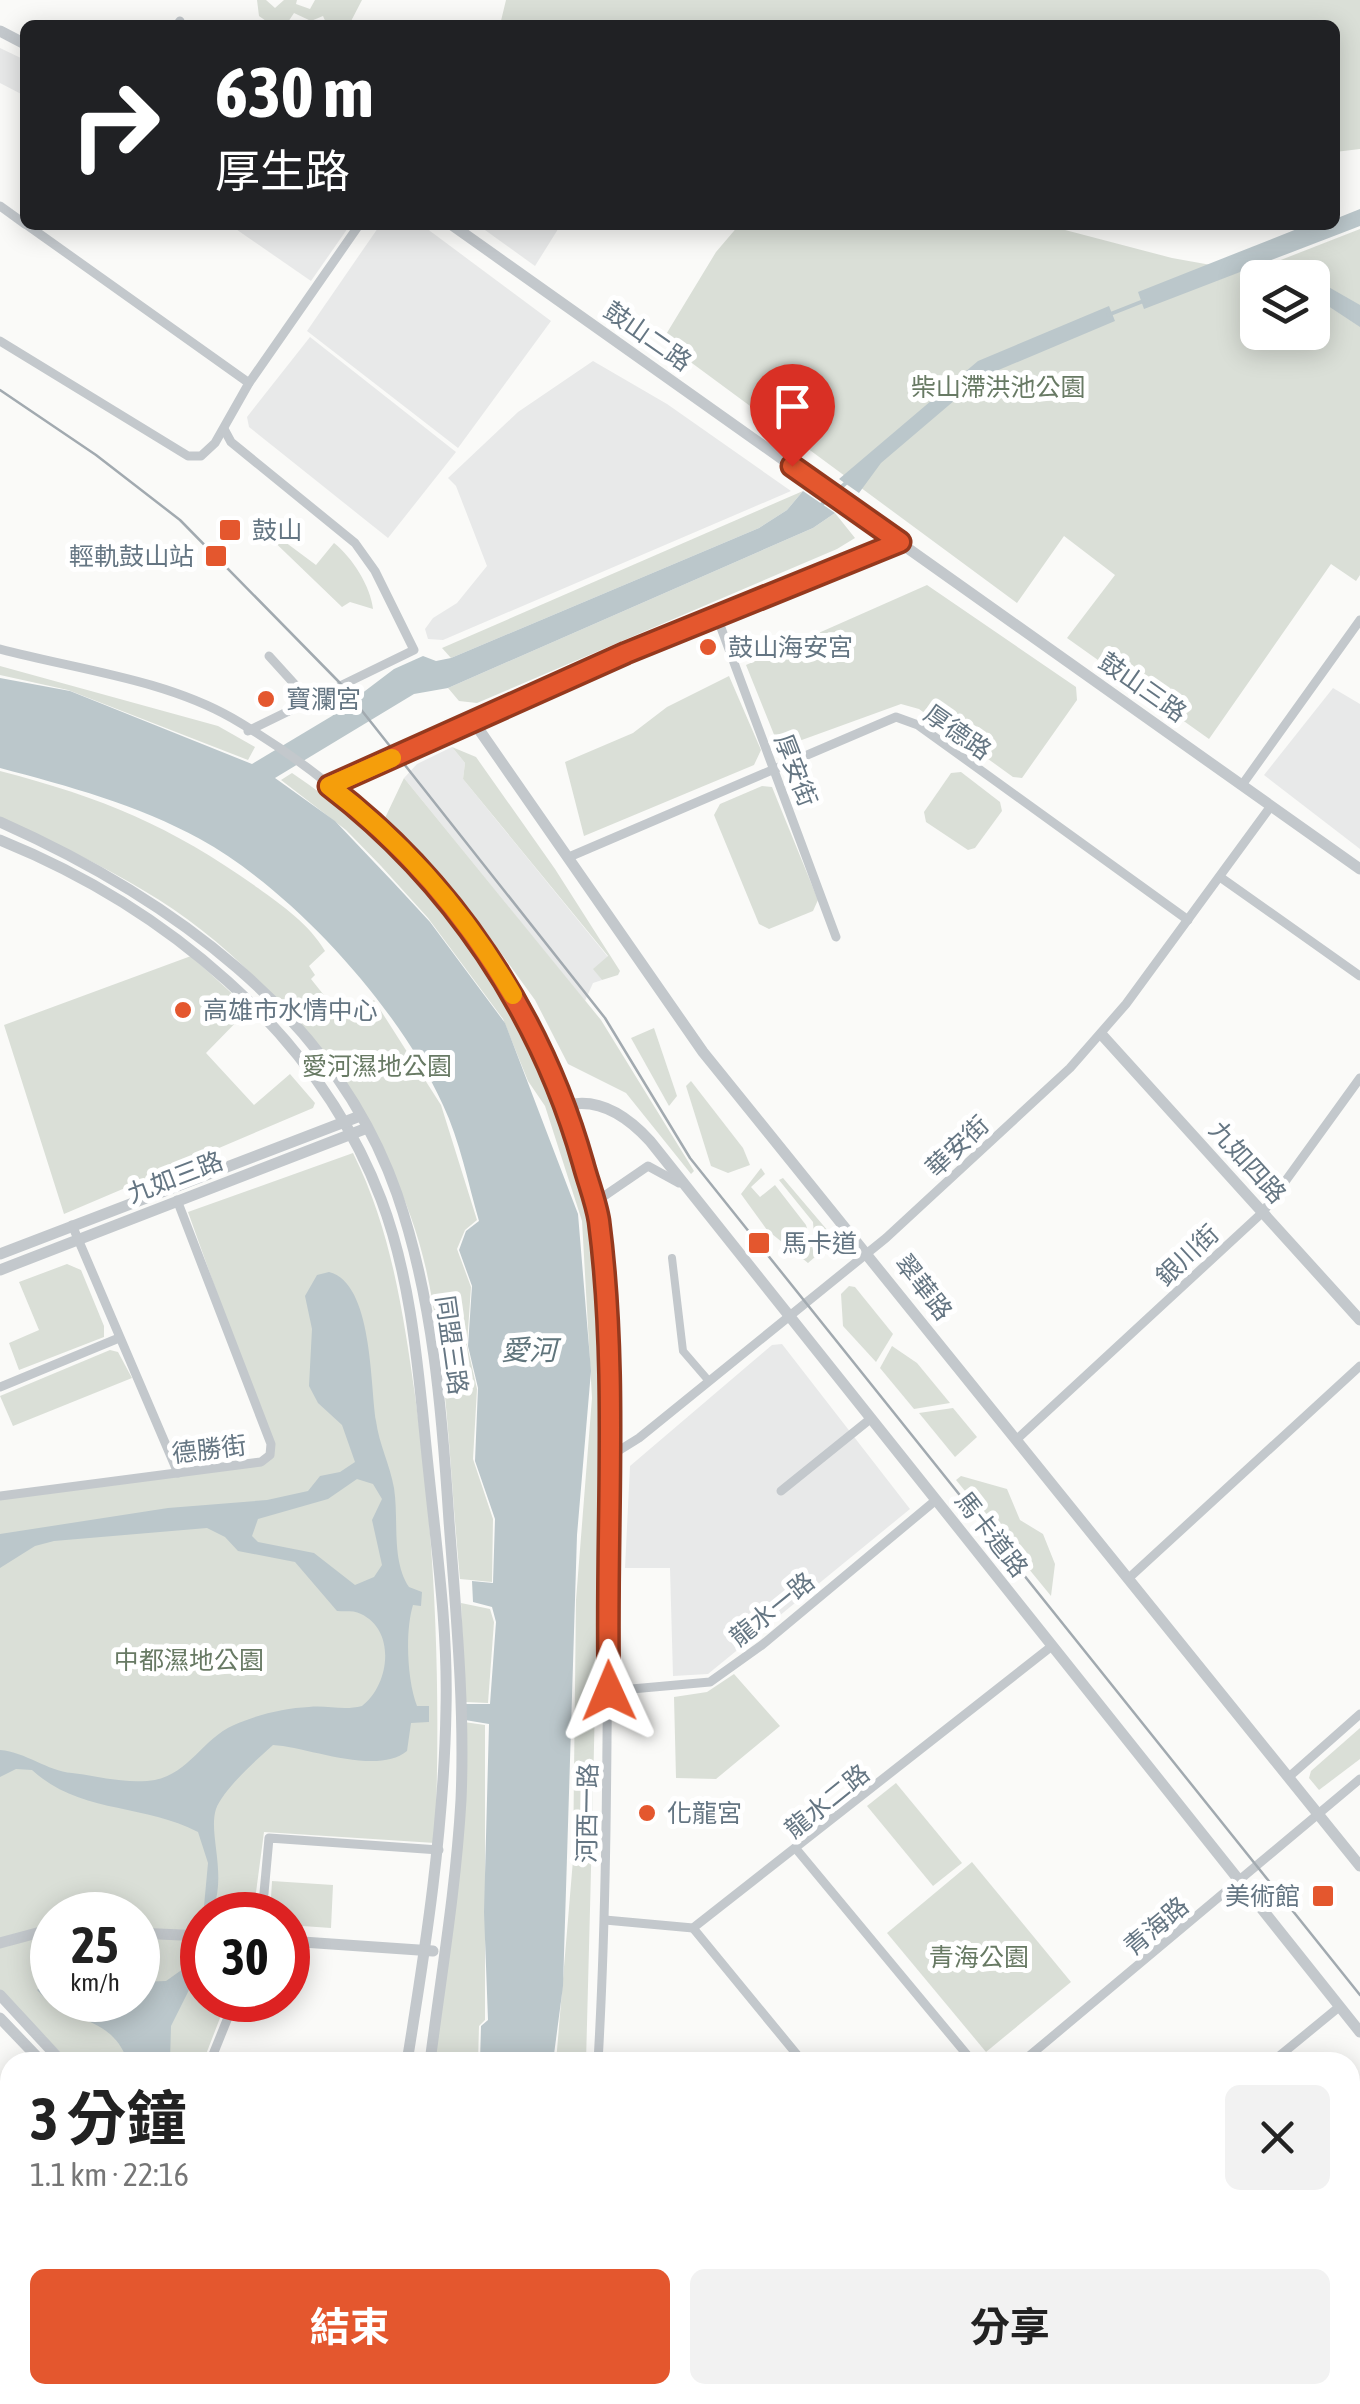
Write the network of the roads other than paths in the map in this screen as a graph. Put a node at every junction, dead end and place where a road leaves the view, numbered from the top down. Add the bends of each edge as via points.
1 (34, 230) edge
2 (356, 230) edge
3 (459, 230) edge
4 (0, 341) edge
5 (249, 383) junction
6 (224, 429) junction
7 (900, 542) junction
8 (718, 617) junction
9 (1360, 620) edge
10 (0, 648) edge
11 (270, 656) dead end
12 (308, 699) junction
13 (474, 721) junction
14 (248, 731) junction
15 (773, 767) junction
16 (1242, 785) junction
17 (329, 786) junction
18 (1271, 806) junction
19 (0, 822) edge
20 (0, 840) edge
21 (569, 858) junction
22 (1360, 869) edge
23 (1220, 877) junction
24 (1188, 920) junction
25 (203, 937) junction
26 (836, 937) dead end
27 (193, 950) junction
28 (1360, 976) edge
29 (292, 1025) junction
30 (1102, 1034) junction
31 (278, 1036) junction
32 (1360, 1078) edge
33 (564, 1106) junction
34 (360, 1116) junction
35 (342, 1122) junction
36 (367, 1128) junction
37 (350, 1135) junction
38 (694, 1195) junction
39 (177, 1200) junction
40 (594, 1203) junction
41 (1264, 1212) junction
42 (72, 1225) junction
43 (78, 1238) junction
44 (866, 1252) junction
45 (0, 1254) edge
46 (672, 1258) dead end
47 (0, 1270) edge
48 (786, 1315) junction
49 (1360, 1320) edge
50 (118, 1338) junction
51 (1360, 1366) edge
52 (708, 1380) junction
53 (0, 1387) edge
54 (870, 1420) junction
55 (1016, 1440) junction
56 (610, 1456) junction
57 (178, 1473) junction
58 (781, 1491) dead end
59 (0, 1496) edge
60 (936, 1500) junction
61 (1130, 1577) junction
62 (1052, 1646) junction
63 (609, 1691) junction
64 (1360, 1714) edge
65 (1290, 1776) junction
66 (1360, 1779) edge
67 (1319, 1814) junction
68 (439, 1850) junction
69 (797, 1850) junction
70 (1360, 1866) edge
71 (1240, 1882) junction
72 (264, 1892) edge
73 (605, 1920) junction
74 (693, 1928) junction
75 (30, 1935) edge
76 (310, 1942) edge
77 (0, 1943) edge
78 (425, 1950) junction
79 (445, 1953) junction
80 (0, 1995) edge
81 (1340, 2007) junction
82 (0, 2018) edge
83 (226, 2022) edge
84 (1360, 2032) edge
85 (32, 2052) edge
86 (53, 2052) edge
87 (214, 2052) edge
88 (410, 2052) edge
89 (431, 2052) edge
90 (598, 2052) edge
91 (795, 2052) edge
92 (964, 2052) edge
93 (1034, 2052) edge
94 (1284, 2052) edge

1 - 5 street
2 - 5 street
3 - 7 street, 鼓山二路
4 - 6 street via 188,456 208,452
5 - 6 street
6 - 12 street via 231,442 356,543 414,650
7 - 8 street
7 - 16 street, 鼓山三路
8 - 13 street
8 - 15 street, 厚安街
9 - 16 street
10 - 14 street via 141,684 206,707
11 - 12 street
12 - 14 street
13 - 17 street
13 - 21 street, 翠華路
14 - 17 street, 河西一路
15 - 21 street, 厚德路
15 - 24 street, 厚德路 via 904,718
15 - 26 street, 厚安街
16 - 18 street, 鼓山三路
17 - 33 street, 河西一路 via 410,859 469,928 518,1002
18 - 22 street, 鼓山三路
18 - 23 street, 華安街
19 - 25 street, 同盟三路 via 138,892
20 - 27 street, 同盟三路 via 92,884
21 - 44 street, 翠華路 via 703,1052
23 - 24 street, 華安街
23 - 28 street
24 - 30 street, 華安街
25 - 27 street
25 - 29 street, 同盟三路
27 - 31 street, 同盟三路
29 - 31 street
29 - 34 street, 同盟三路
30 - 41 street, 九如四路
30 - 44 street, 華安街
31 - 35 street, 同盟三路
32 - 41 street, 銀川街
33 - 38 street, 馬卡道路 via 586,1102 627,1118
33 - 40 street, 河西一路
34 - 35 street, 九如三路
34 - 36 street, 同盟三路
35 - 37 street, 同盟三路
35 - 42 street, 九如三路
36 - 37 street, 九如三路
36 - 79 street, 同盟三路 via 413,1250 444,1449 462,1706
37 - 39 street, 九如三路
37 - 68 street, 同盟三路 via 381,1200 411,1320 441,1584 446,1706
38 - 40 street via 648,1166
38 - 48 street, 馬卡道路
39 - 43 street, 九如三路
39 - 57 street, 德勝街 via 271,1444 262,1462
40 - 56 street, 河西一路
41 - 49 street, 九如四路
41 - 55 street, 銀川街
42 - 43 street
42 - 45 street, 九如三路
43 - 47 street, 九如三路
43 - 50 street
44 - 48 street, 華安街
44 - 55 street, 翠華路
46 - 52 street via 683,1351
48 - 52 street, 華安街
48 - 54 street, 馬卡道路
50 - 53 street
50 - 57 street
51 - 61 street
52 - 56 street, 華安街
54 - 58 street
54 - 60 street, 馬卡道路
55 - 61 street, 翠華路
56 - 63 street, 河西一路
57 - 59 street, 德勝街
60 - 62 street, 馬卡道路
60 - 63 street, 龍水一路 via 710,1682
61 - 65 street, 翠華路
62 - 69 street, 龍水二路
62 - 71 street, 馬卡道路
63 - 73 street, 河西一路
64 - 65 street
65 - 67 street, 翠華路
66 - 67 street, 青海路
67 - 70 street, 翠華路
67 - 71 street, 青海路
68 - 72 street via 270,1838
68 - 78 street, 同盟三路
69 - 74 street, 龍水二路
69 - 92 street
71 - 81 street, 馬卡道路
71 - 93 street, 青海路
73 - 74 street
73 - 90 street, 河西一路
74 - 91 street
75 - 77 street
76 - 78 street
78 - 79 street
78 - 88 street, 同盟三路
79 - 89 street, 同盟三路
80 - 86 street
81 - 84 street, 馬卡道路
81 - 94 street
82 - 85 street
83 - 87 street

